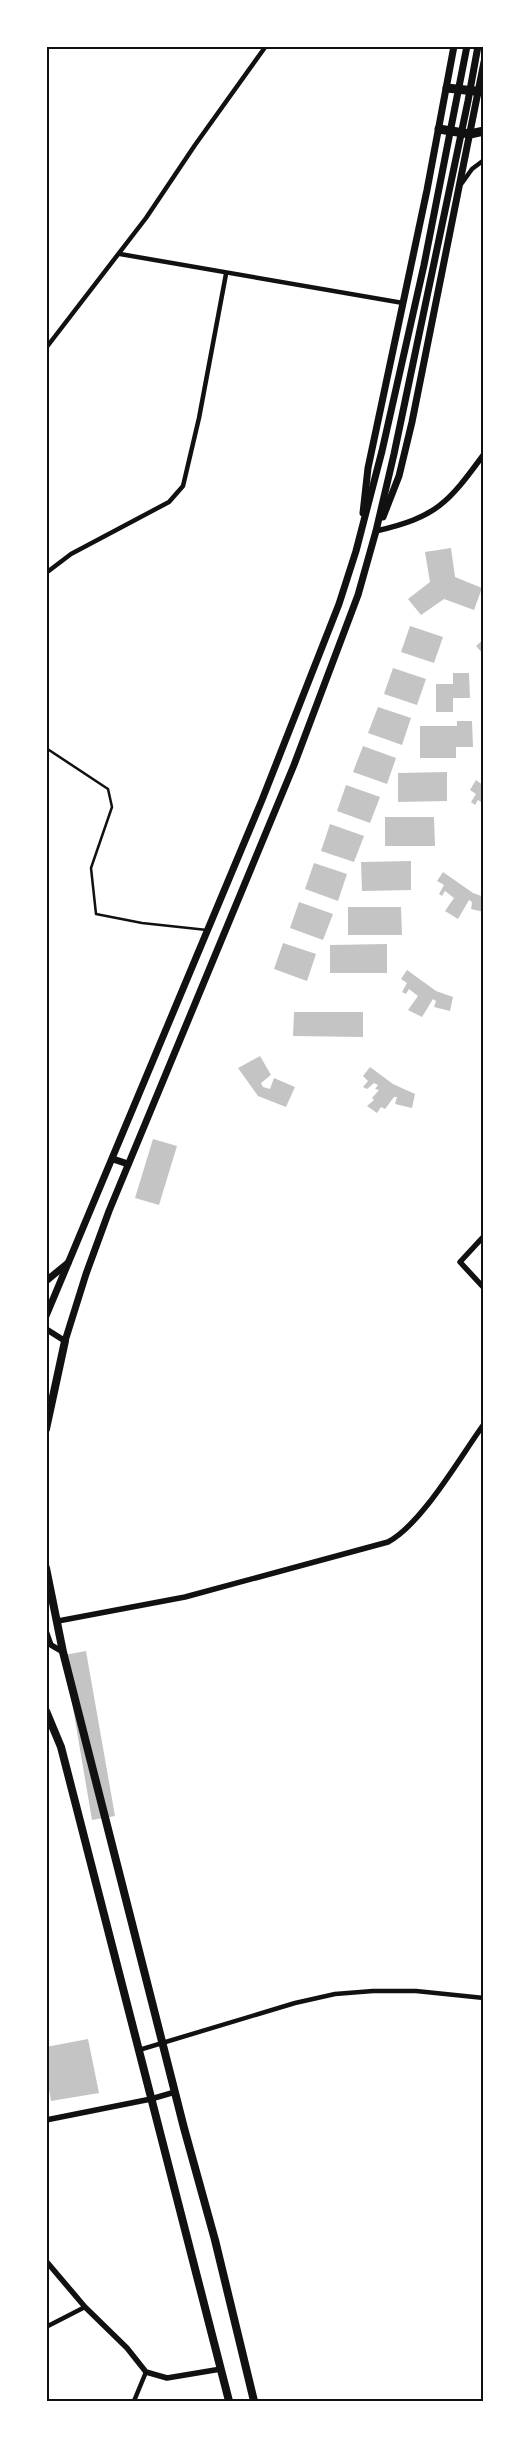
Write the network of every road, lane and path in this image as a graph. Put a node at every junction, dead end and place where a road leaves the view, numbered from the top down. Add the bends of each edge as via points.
1 (266, 46) edge
2 (454, 46) edge
3 (467, 46) edge
4 (478, 46) edge
5 (484, 62) edge
6 (447, 88) junction
7 (481, 92) edge
8 (439, 129) junction
9 (484, 131) edge
10 (470, 134) junction
11 (484, 160) edge
12 (427, 190) junction
13 (456, 196) junction
14 (120, 254) junction
15 (226, 274) junction
16 (404, 303) junction
17 (46, 348) edge
18 (484, 454) edge
19 (362, 528) junction
20 (376, 531) junction
21 (46, 573) edge
22 (46, 748) edge
23 (208, 930) junction
24 (112, 1159) junction
25 (128, 1164) junction
26 (484, 1236) edge
27 (71, 1261) junction
28 (46, 1281) edge
29 (484, 1288) edge
30 (46, 1316) edge
31 (46, 1329) edge
32 (46, 1336) edge
33 (65, 1340) junction
34 (484, 1424) edge
35 (46, 1429) edge
36 (46, 1568) edge
37 (58, 1621) junction
38 (46, 1631) edge
39 (63, 1652) junction
40 (47, 1712) edge
41 (484, 1998) edge
42 (164, 2043) junction
43 (139, 2050) junction
44 (175, 2092) junction
45 (152, 2099) junction
46 (46, 2120) edge
47 (46, 2261) edge
48 (84, 2307) junction
49 (46, 2327) edge
50 (221, 2368) junction
51 (146, 2372) junction
52 (134, 2401) edge
53 (229, 2401) edge
54 (254, 2401) edge

1 - 14 street
2 - 6 main road
3 - 19 main road via 424,265
4 - 20 main road
5 - 7 main road
6 - 7 highway
6 - 8 main road
7 - 10 main road
8 - 10 highway
8 - 12 main road
9 - 10 highway
10 - 13 main road
11 - 13 street via 472,169
12 - 13 main road
12 - 16 main road
13 - 20 main road via 405,456
14 - 15 street
14 - 17 street
15 - 16 street
15 - 21 street via 183,486 169,502 71,554
16 - 19 main road via 368,468
18 - 20 street via 456,491 440,506 416,520
19 - 23 main road via 339,604
20 - 25 main road via 352,613 294,765
22 - 23 lane via 108,789 112,807 91,868 96,914
23 - 24 main road
24 - 25 main road
24 - 27 main road
25 - 33 main road
26 - 29 street via 460,1262
27 - 28 main road
27 - 30 main road
31 - 33 main road
32 - 33 main road
33 - 35 highway
34 - 37 street via 419,1514 401,1534 388,1542 185,1597
36 - 37 highway
37 - 39 highway
38 - 39 street via 51,1645
39 - 42 highway
40 - 43 highway via 61,1747
41 - 42 street via 416,1991 335,1994
42 - 43 street
42 - 44 highway
43 - 45 highway
44 - 45 street
44 - 54 highway
45 - 46 street
45 - 50 highway
47 - 48 street
48 - 49 street
48 - 51 street via 127,2348
50 - 51 street via 167,2378
50 - 53 highway
51 - 52 street

